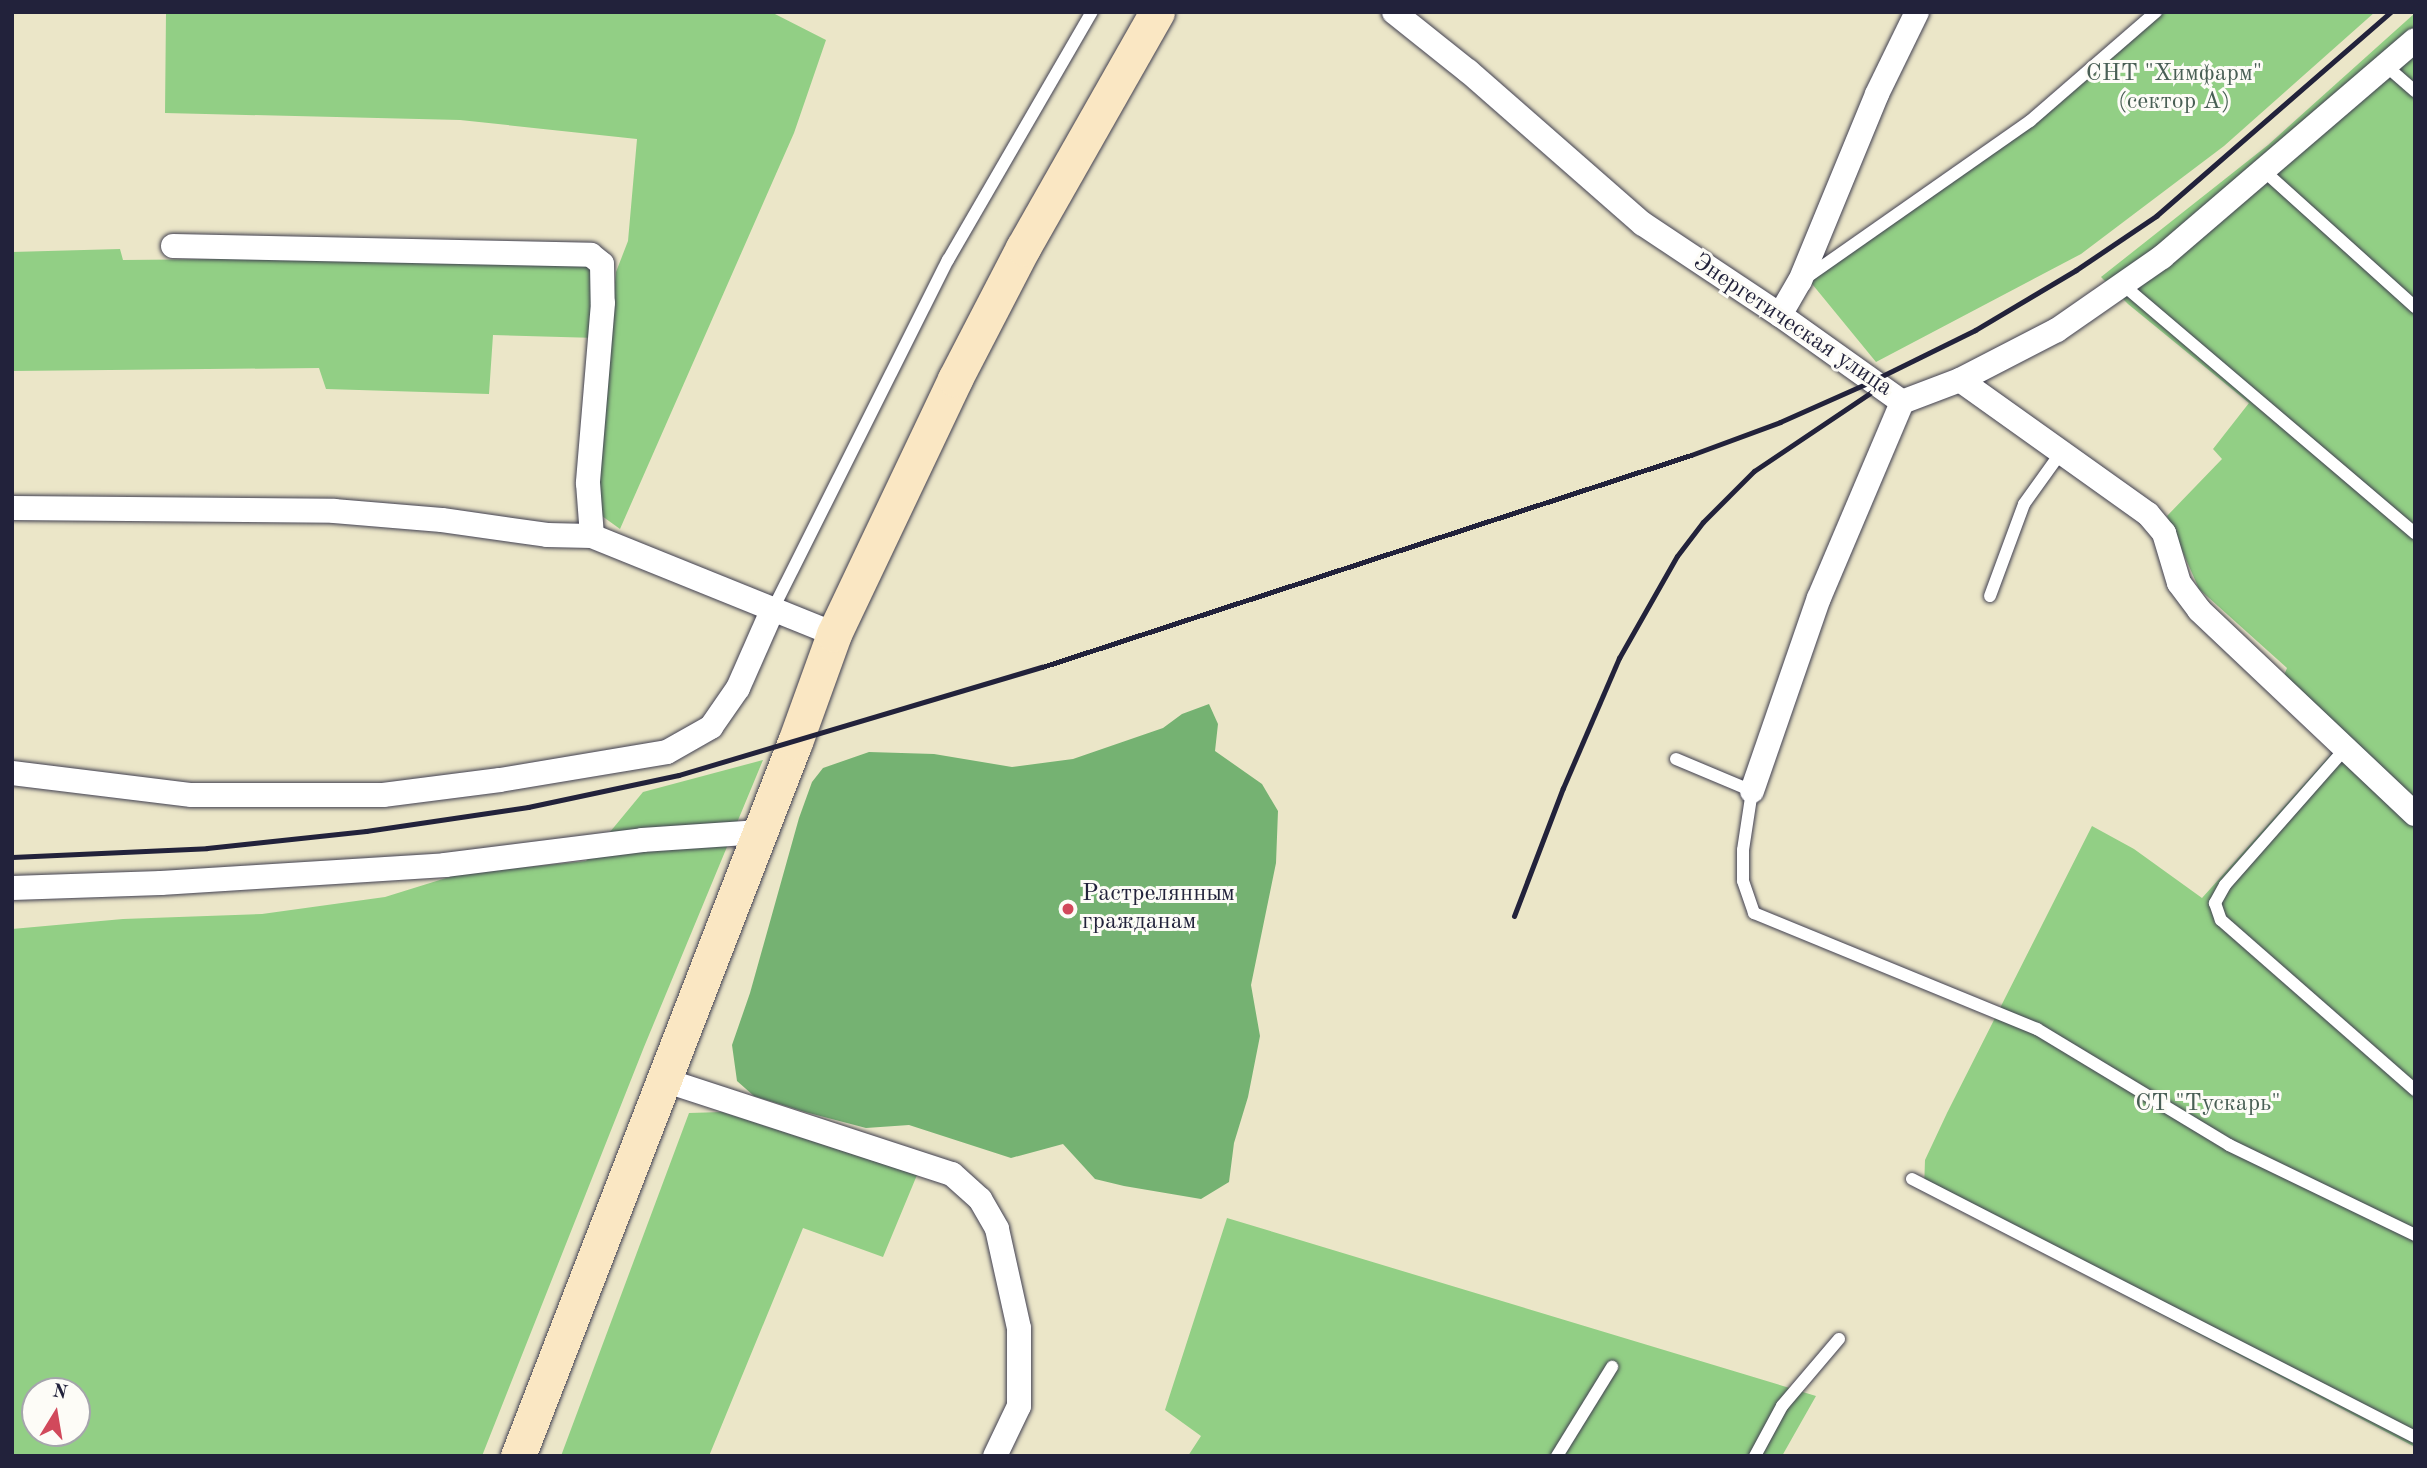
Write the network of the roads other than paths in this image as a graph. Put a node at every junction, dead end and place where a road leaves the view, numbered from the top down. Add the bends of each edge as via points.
1 (1092, 12) edge
2 (1157, 12) edge
3 (1394, 12) edge
4 (1917, 12) edge
5 (2156, 12) edge
6 (2415, 40) edge
7 (2385, 65) junction
8 (2415, 91) edge
9 (2263, 170) junction
10 (173, 246) dead end
11 (1800, 281) junction
12 (2122, 284) junction
13 (2415, 307) edge
14 (1780, 314) junction
15 (1960, 380) junction
16 (1902, 402) junction
17 (2062, 451) junction
18 (12, 508) edge
19 (2415, 533) edge
20 (592, 536) junction
21 (1990, 596) dead end
22 (772, 611) junction
23 (834, 634) junction
24 (2344, 750) junction
25 (1676, 759) dead end
26 (12, 773) edge
27 (1752, 791) junction
28 (2415, 814) edge
29 (760, 832) junction
30 (12, 888) edge
31 (664, 1080) junction
32 (2415, 1090) edge
33 (1912, 1179) dead end
34 (2415, 1235) edge
35 (1839, 1339) dead end
36 (1612, 1367) dead end
37 (2415, 1437) edge
38 (519, 1456) edge
39 (995, 1456) edge
40 (1557, 1456) edge
41 (1755, 1456) edge

1 - 22 lane via 948,260
2 - 23 main road via 1017,260
3 - 14 street, Энергетическая улица via 1643,224
4 - 11 street via 1877,94
5 - 11 lane via 2030,121
6 - 7 street
7 - 8 lane
7 - 9 street
9 - 12 street via 2162,257
9 - 13 lane
10 - 20 street via 591,255 602,264 603,290 588,483
11 - 14 street
12 - 15 street via 2057,330
12 - 19 lane
14 - 16 street, Энергетическая улица
15 - 16 street
15 - 17 street
16 - 27 street, Энергетическая улица via 1819,598
17 - 21 lane via 2024,504
17 - 24 street via 2148,514 2164,533 2179,583 2199,610
18 - 20 street via 334,511
20 - 22 street
22 - 23 street
22 - 26 street via 738,688 711,727 667,752 383,795 192,795
23 - 29 main road
24 - 28 street
24 - 32 lane via 2225,885 2215,903 2221,920
25 - 27 lane
27 - 34 lane via 1743,881 1754,913 2037,1029 2229,1145
29 - 30 street via 665,837 445,865
29 - 31 main road
31 - 38 main road
31 - 39 street via 952,1174 980,1199 997,1229 1019,1328 1018,1406
33 - 37 lane
35 - 41 lane via 1782,1406
36 - 40 lane

